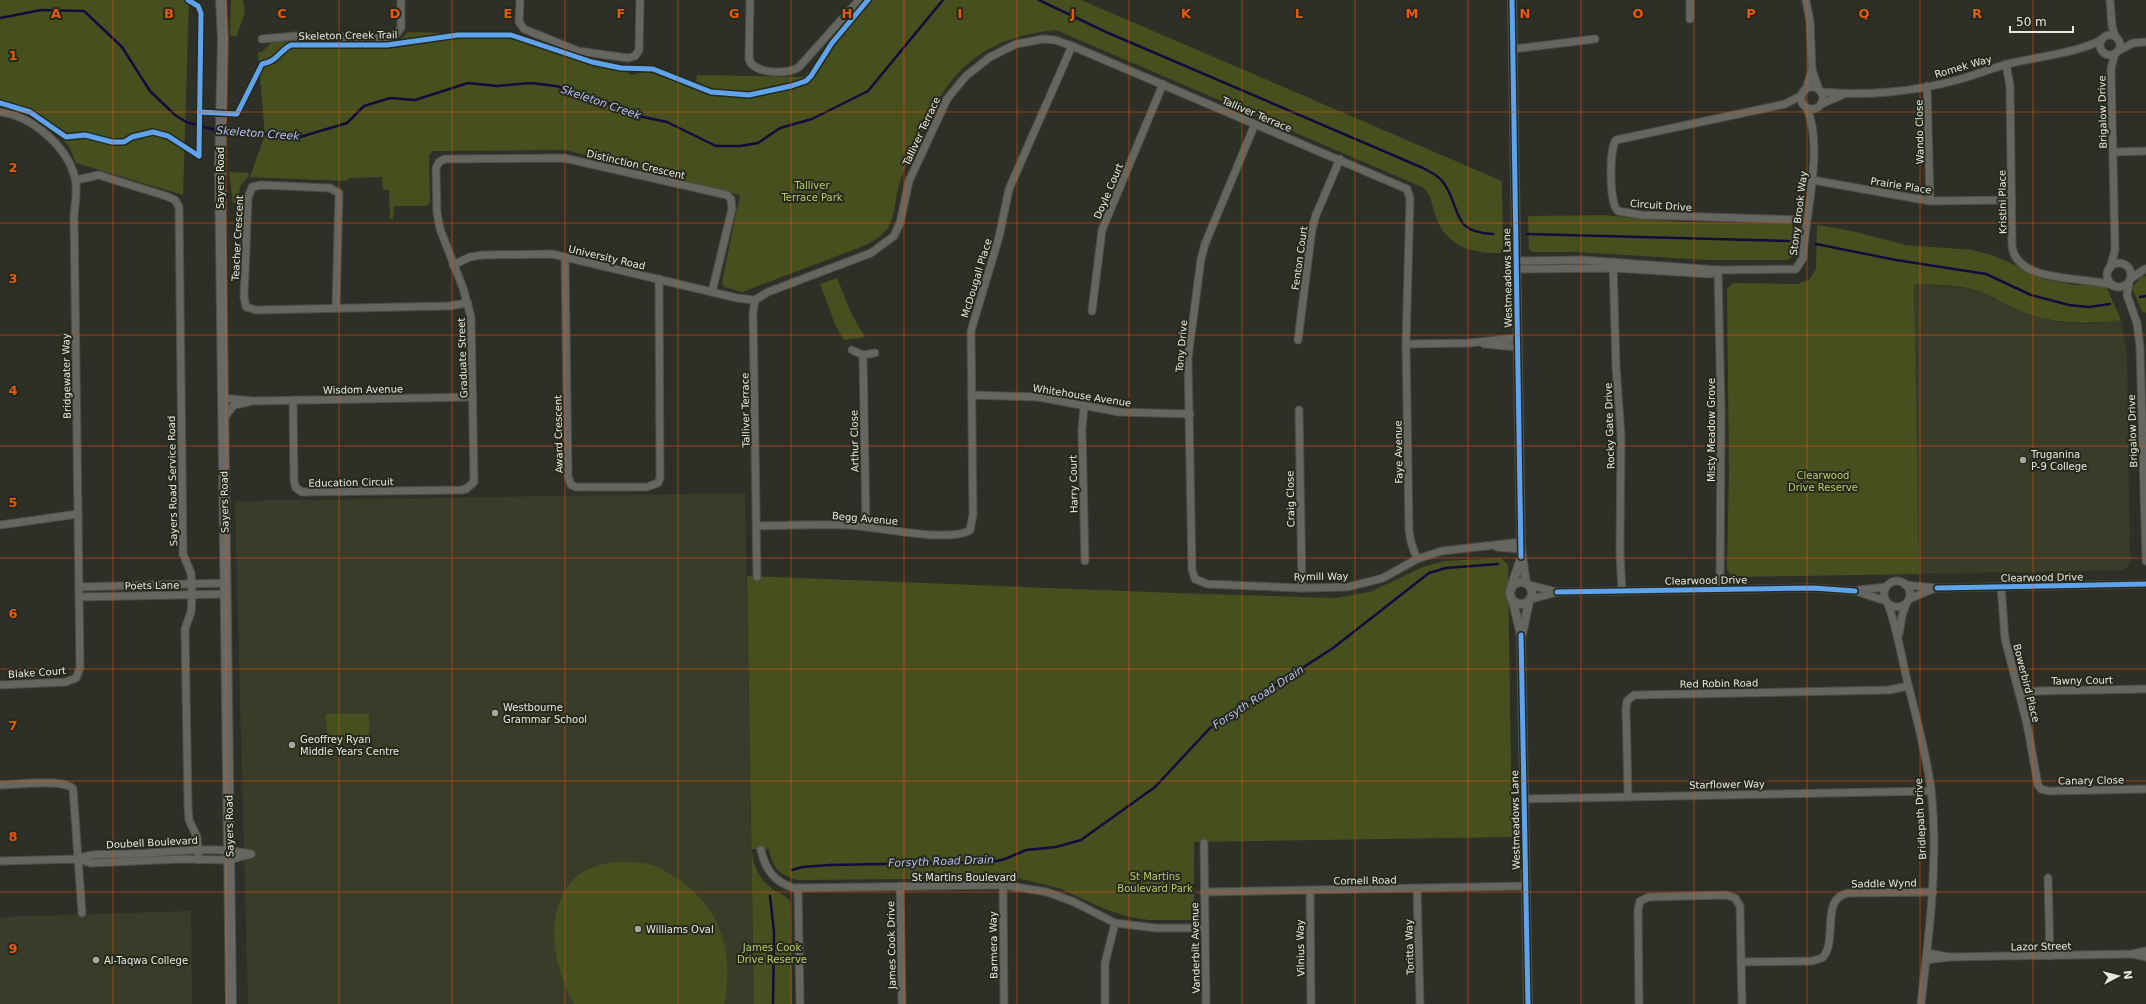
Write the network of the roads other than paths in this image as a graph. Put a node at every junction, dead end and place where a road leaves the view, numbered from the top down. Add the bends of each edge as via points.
1 (221, 0) edge
2 (401, 0) edge
3 (520, 0) edge
4 (640, 0) edge
5 (750, 0) edge
6 (859, 0) edge
7 (1512, 0) edge
8 (1690, 0) edge
9 (1806, 0) edge
10 (2110, 0) edge
11 (2111, 17) junction
12 (1690, 19) dead end
13 (2116, 36) junction
14 (2102, 38) junction
15 (262, 39) dead end
16 (1595, 39) dead end
17 (2146, 42) edge
18 (2133, 43) junction
19 (1072, 46) junction
20 (2085, 46) junction
21 (1513, 49) junction
22 (2103, 52) junction
23 (2116, 52) junction
24 (2006, 64) junction
25 (2111, 69) junction
26 (1812, 70) junction
27 (1163, 84) junction
28 (1927, 86) junction
29 (1820, 91) junction
30 (1804, 92) junction
31 (1844, 94) junction
32 (1785, 104) junction
33 (1820, 105) junction
34 (1806, 107) junction
35 (0, 112) edge
36 (1255, 124) junction
37 (1813, 127) junction
38 (2146, 151) edge
39 (2113, 152) junction
40 (1340, 159) junction
41 (439, 162) joint
42 (76, 180) junction
43 (1812, 180) junction
44 (2012, 200) junction
45 (1930, 201) junction
46 (1806, 220) junction
47 (2115, 250) junction
48 (565, 257) junction
49 (2120, 263) junction
50 (453, 265) junction
51 (1516, 265) junction
52 (1613, 265) junction
53 (2129, 268) junction
54 (2109, 269) junction
55 (2145, 269) edge
56 (1718, 270) junction
57 (659, 279) junction
58 (2092, 280) junction
59 (2130, 281) junction
60 (2113, 285) junction
61 (712, 292) junction
62 (755, 300) junction
63 (468, 303) junction
64 (2128, 303) junction
65 (336, 308) junction
66 (1092, 311) dead end
67 (2146, 321) edge
68 (2137, 323) junction
69 (1517, 338) junction
70 (1298, 340) dead end
71 (1469, 343) junction
72 (1406, 344) junction
73 (1517, 347) junction
74 (852, 350) dead end
75 (875, 353) dead end
76 (863, 355) junction
77 (972, 395) junction
78 (473, 397) junction
79 (223, 398) junction
80 (293, 400) junction
81 (253, 401) junction
82 (1084, 406) junction
83 (1299, 410) dead end
84 (1190, 414) junction
85 (2144, 415) edge
86 (223, 419) junction
87 (471, 486) joint
88 (78, 514) junction
89 (2145, 516) edge
90 (0, 525) edge
91 (757, 526) junction
92 (866, 526) junction
93 (970, 530) joint
94 (1521, 549) junction
95 (1417, 559) junction
96 (2146, 560) edge
97 (1084, 561) dead end
98 (757, 577) dead end
99 (1195, 579) joint
100 (192, 584) junction
101 (1528, 584) junction
102 (2146, 584) edge
103 (1906, 585) junction
104 (2001, 586) junction
105 (79, 587) junction
106 (1886, 587) junction
107 (226, 588) junction
108 (1302, 588) junction
109 (1937, 588) junction
110 (1720, 589) junction
111 (1510, 590) junction
112 (1622, 591) junction
113 (1855, 591) junction
114 (1557, 592) junction
115 (192, 595) junction
116 (79, 597) junction
117 (1530, 600) junction
118 (1908, 601) junction
119 (1513, 602) junction
120 (1887, 602) junction
121 (1521, 635) junction
122 (1898, 636) junction
123 (76, 678) joint
124 (0, 685) edge
125 (1908, 686) junction
126 (2146, 689) edge
127 (2020, 694) junction
128 (0, 785) edge
129 (2038, 785) joint
130 (2146, 789) edge
131 (1931, 791) junction
132 (1628, 796) junction
133 (1524, 799) junction
134 (1204, 843) dead end
135 (229, 849) junction
136 (198, 850) junction
137 (761, 850) dead end
138 (128, 854) junction
139 (77, 859) junction
140 (199, 860) junction
141 (229, 860) junction
142 (0, 861) edge
143 (129, 862) junction
144 (2048, 878) dead end
145 (1004, 885) junction
146 (900, 886) junction
147 (1525, 886) junction
148 (798, 888) junction
149 (1417, 889) junction
150 (1310, 891) junction
151 (1204, 892) junction
152 (1933, 892) junction
153 (82, 913) dead end
154 (1115, 923) junction
155 (1205, 928) junction
156 (2146, 951) edge
157 (2133, 954) junction
158 (2050, 956) junction
159 (1927, 957) junction
160 (2146, 957) edge
161 (1741, 962) junction
162 (231, 1004) edge
163 (800, 1004) edge
164 (902, 1004) edge
165 (1004, 1004) edge
166 (1105, 1004) edge
167 (1206, 1004) edge
168 (1311, 1004) edge
169 (1420, 1004) edge
170 (1528, 1004) edge
171 (1639, 1004) edge
172 (1742, 1004) edge
173 (1921, 1004) edge

1 - 79 main road, Sayers Road
2 - 15 street via 400,28 395,37 295,36
3 - 4 street via 520,25 524,29 578,51 631,58 639,50
5 - 6 street via 750,64 759,70 788,71 799,67
7 - 21 street, Westmeadows Lane
8 - 12 street
9 - 26 street via 1810,22
10 - 11 street
11 - 13 street
11 - 14 street
13 - 14 street via 2109,34
13 - 18 street
13 - 23 street via 2120,44
14 - 20 street, Romek Way
14 - 22 street
16 - 21 street
17 - 18 street
18 - 23 street
19 - 27 street, Talliver Terrace
19 - 62 street, Talliver Terrace via 1056,40 1016,44 990,57 966,76 947,99 909,181 900,223 894,236 871,253 768,292
19 - 77 street, McDougall Place via 1009,189 999,237 971,331
20 - 22 street, Romek Way
20 - 24 street, Romek Way
21 - 51 street, Westmeadows Lane
22 - 23 street
22 - 25 street, Brigalow Drive
23 - 25 street, Brigalow Drive
24 - 28 street, Romek Way via 1957,80
24 - 44 street, Kristini Place via 2010,86
25 - 39 street, Brigalow Drive
26 - 29 street
26 - 30 street
27 - 36 street, Talliver Terrace
27 - 66 street, Doyle Court via 1102,230
28 - 31 street, Romek Way
28 - 45 street, Wando Close
29 - 30 street via 1813,88
29 - 31 street, Romek Way
29 - 33 street via 1823,98
30 - 32 street, Circuit Drive
30 - 34 street
31 - 33 street, Romek Way
32 - 34 street, Circuit Drive
32 - 46 street, Circuit Drive via 1616,140 1612,152 1612,202 1618,212 1642,215
33 - 34 street via 1813,109
33 - 37 street, Stony Brook Way
34 - 37 street, Stony Brook Way
35 - 42 street, Bridgewater Way via 30,122 51,138
36 - 40 street, Talliver Terrace
36 - 84 street, Tony Drive via 1204,244 1188,358
37 - 43 street, Stony Brook Way
38 - 39 street
39 - 47 street, Brigalow Drive
40 - 70 street, Fenton Court via 1312,229
40 - 72 street, Talliver Terrace via 1402,185 1408,192
41 - 50 street, Graduate Street via 436,168 438,221 442,239
41 - 61 street, Distinction Crescent via 450,158 564,158 727,195 732,202 732,209
42 - 88 street, Bridgewater Way
42 - 100 street, Sayers Road Service Road via 99,175 166,196 175,200 178,207 183,554
43 - 45 street, Prairie Place
43 - 46 street, Stony Brook Way
44 - 45 street, Prairie Place
44 - 58 street, Kristini Place via 2013,251 2018,261 2054,277
46 - 56 street, Stony Brook Way via 1802,263 1796,269
47 - 49 street, Brigalow Drive
47 - 54 street, Brigalow Drive
48 - 50 street, University Road via 546,254 483,255 470,257
48 - 57 street, University Road
48 - 57 street, Award Crescent via 568,476 571,485 576,487 647,487 658,483 660,478
49 - 53 street
49 - 54 street
50 - 63 street, Graduate Street
51 - 52 street, Stony Brook Way
51 - 69 street, Westmeadows Lane
52 - 56 street, Stony Brook Way
52 - 112 street, Rocky Gate Drive via 1621,434
53 - 55 street
53 - 59 street
54 - 58 street
54 - 60 street via 2107,277
55 - 59 street
56 - 110 street, Misty Meadow Grove via 1721,412
57 - 61 street, University Road
58 - 60 street, Kristini Place
59 - 60 street via 2121,287
59 - 64 street, Brigalow Drive via 2126,288
60 - 64 street, Brigalow Drive
61 - 62 street, University Road
62 - 91 street, Talliver Terrace via 753,313
63 - 65 street, Teacher Crescent via 449,306
63 - 78 street, Graduate Street via 472,331
64 - 68 street, Brigalow Drive
65 - 65 street, Teacher Crescent via 256,310 246,307 244,297 248,198 252,187 261,185 330,188 339,193
67 - 68 street
68 - 85 street, Brigalow Drive
69 - 71 street
69 - 73 street, Westmeadows Lane
71 - 72 street
71 - 73 street
72 - 95 street, Faye Avenue via 1409,531
73 - 94 street, Westmeadows Lane
74 - 76 street
75 - 76 street
76 - 92 street, Arthur Close
77 - 82 street, Whitehouse Avenue via 1038,397
77 - 93 street, McDougall Place via 974,515
78 - 80 street, Wisdom Avenue
78 - 87 street, Graduate Street via 474,475
79 - 81 street, Wisdom Avenue
79 - 86 main road, Sayers Road
80 - 81 street, Wisdom Avenue
80 - 87 street, Education Circuit via 294,481 296,488 302,492 461,490
81 - 86 street, Wisdom Avenue via 234,405
82 - 84 street, Whitehouse Avenue via 1126,413
82 - 97 street, Harry Court
83 - 108 street, Craig Close
84 - 99 street, Tony Drive via 1192,570
85 - 89 street, Brigalow Drive
86 - 107 main road, Sayers Road
88 - 90 street
88 - 105 street, Bridgewater Way
89 - 96 street, Brigalow Drive
91 - 92 street, Begg Avenue
91 - 98 street, Talliver Terrace
92 - 93 street, Begg Avenue via 940,534 962,534
94 - 95 street, Rymill Way via 1489,546 1450,549
94 - 101 street, Westmeadows Lane
94 - 111 street, Westmeadows Lane
95 - 108 street, Rymill Way via 1383,578 1363,584 1337,588
99 - 108 street, Rymill Way via 1207,584
100 - 105 street, Poets Lane
100 - 107 street, Poets Lane
100 - 115 street, Sayers Road Service Road
101 - 111 street via 1516,584
101 - 114 street, Clearwood Drive
101 - 117 street via 1532,590
102 - 104 street, Clearwood Drive
103 - 106 street via 1902,582 1893,582
103 - 109 street, Clearwood Drive
103 - 118 street via 1909,591
104 - 109 street, Clearwood Drive
104 - 127 street, Bowerbird Place via 2005,639
105 - 116 street, Bridgewater Way
106 - 113 street, Clearwood Drive
106 - 120 street via 1884,594
107 - 115 street, Poets Lane
107 - 135 main road, Sayers Road
109 - 118 street, Clearwood Drive
110 - 112 street, Clearwood Drive
110 - 113 street, Clearwood Drive via 1813,588
111 - 119 street
112 - 114 street, Clearwood Drive
113 - 120 street, Clearwood Drive
114 - 117 street, Clearwood Drive
115 - 116 street, Poets Lane
115 - 136 street, Sayers Road Service Road via 191,612 185,629 188,806 189,820 197,837
116 - 123 street, Bridgewater Way via 80,668
117 - 119 street via 1522,605
117 - 121 street, Westmeadows Lane
118 - 120 street via 1897,607
118 - 122 street, Bridlepath Drive
119 - 121 street, Westmeadows Lane
120 - 122 street, Bridlepath Drive
121 - 133 street, Westmeadows Lane
122 - 125 street, Bridlepath Drive
123 - 124 street, Blake Court via 66,682
125 - 131 street, Bridlepath Drive via 1923,740
125 - 132 street, Red Robin Road via 1889,690 1634,695 1627,701 1626,709
126 - 127 street, Tawny Court via 2038,691
127 - 129 street, Bowerbird Place
128 - 139 street via 57,783 72,786 75,795
129 - 130 street, Canary Close via 2050,791
131 - 132 street, Starflower Way
131 - 152 street, Bridlepath Drive
132 - 133 street, Starflower Way
133 - 147 street, Westmeadows Lane
134 - 151 street, Vanderbilt Avenue
135 - 136 street, Doubell Boulevard
135 - 141 main road, Sayers Road
135 - 141 street, Doubell Boulevard via 251,854
136 - 138 street, Doubell Boulevard
136 - 140 street, Sayers Road Service Road
137 - 148 street, St Martins Boulevard via 770,873 779,882
138 - 139 street, Doubell Boulevard via 92,854
138 - 143 street
139 - 142 street, Doubell Boulevard
139 - 143 street, Doubell Boulevard via 91,863
139 - 153 street
140 - 141 street, Doubell Boulevard
140 - 143 street, Doubell Boulevard
141 - 162 main road, Sayers Road
144 - 158 street
145 - 146 street, St Martins Boulevard
145 - 154 street, St Martins Boulevard via 1047,892 1074,902
145 - 165 street, Barmera Way
146 - 148 street, St Martins Boulevard
146 - 164 street, James Cook Drive
147 - 149 street, Cornell Road
147 - 170 street, Westmeadows Lane
148 - 163 street
149 - 150 street, Cornell Road
149 - 169 street, Toritta Way
150 - 151 street, Cornell Road
150 - 168 street, Vilnius Way
151 - 155 street, Vanderbilt Avenue
152 - 159 street, Bridlepath Drive
152 - 161 street, Saddle Wynd via 1845,894 1834,904 1828,948 1822,958 1812,961
154 - 155 street, St Martins Boulevard via 1156,928
154 - 166 street via 1105,963
155 - 167 street, Vanderbilt Avenue
156 - 157 street, Lazor Street
157 - 158 street, Lazor Street
157 - 160 street, Lazor Street
158 - 159 street, Lazor Street
159 - 173 street, Bridlepath Drive
161 - 171 street via 1740,911 1735,898 1726,895 1645,898 1640,901 1638,910
161 - 172 street

